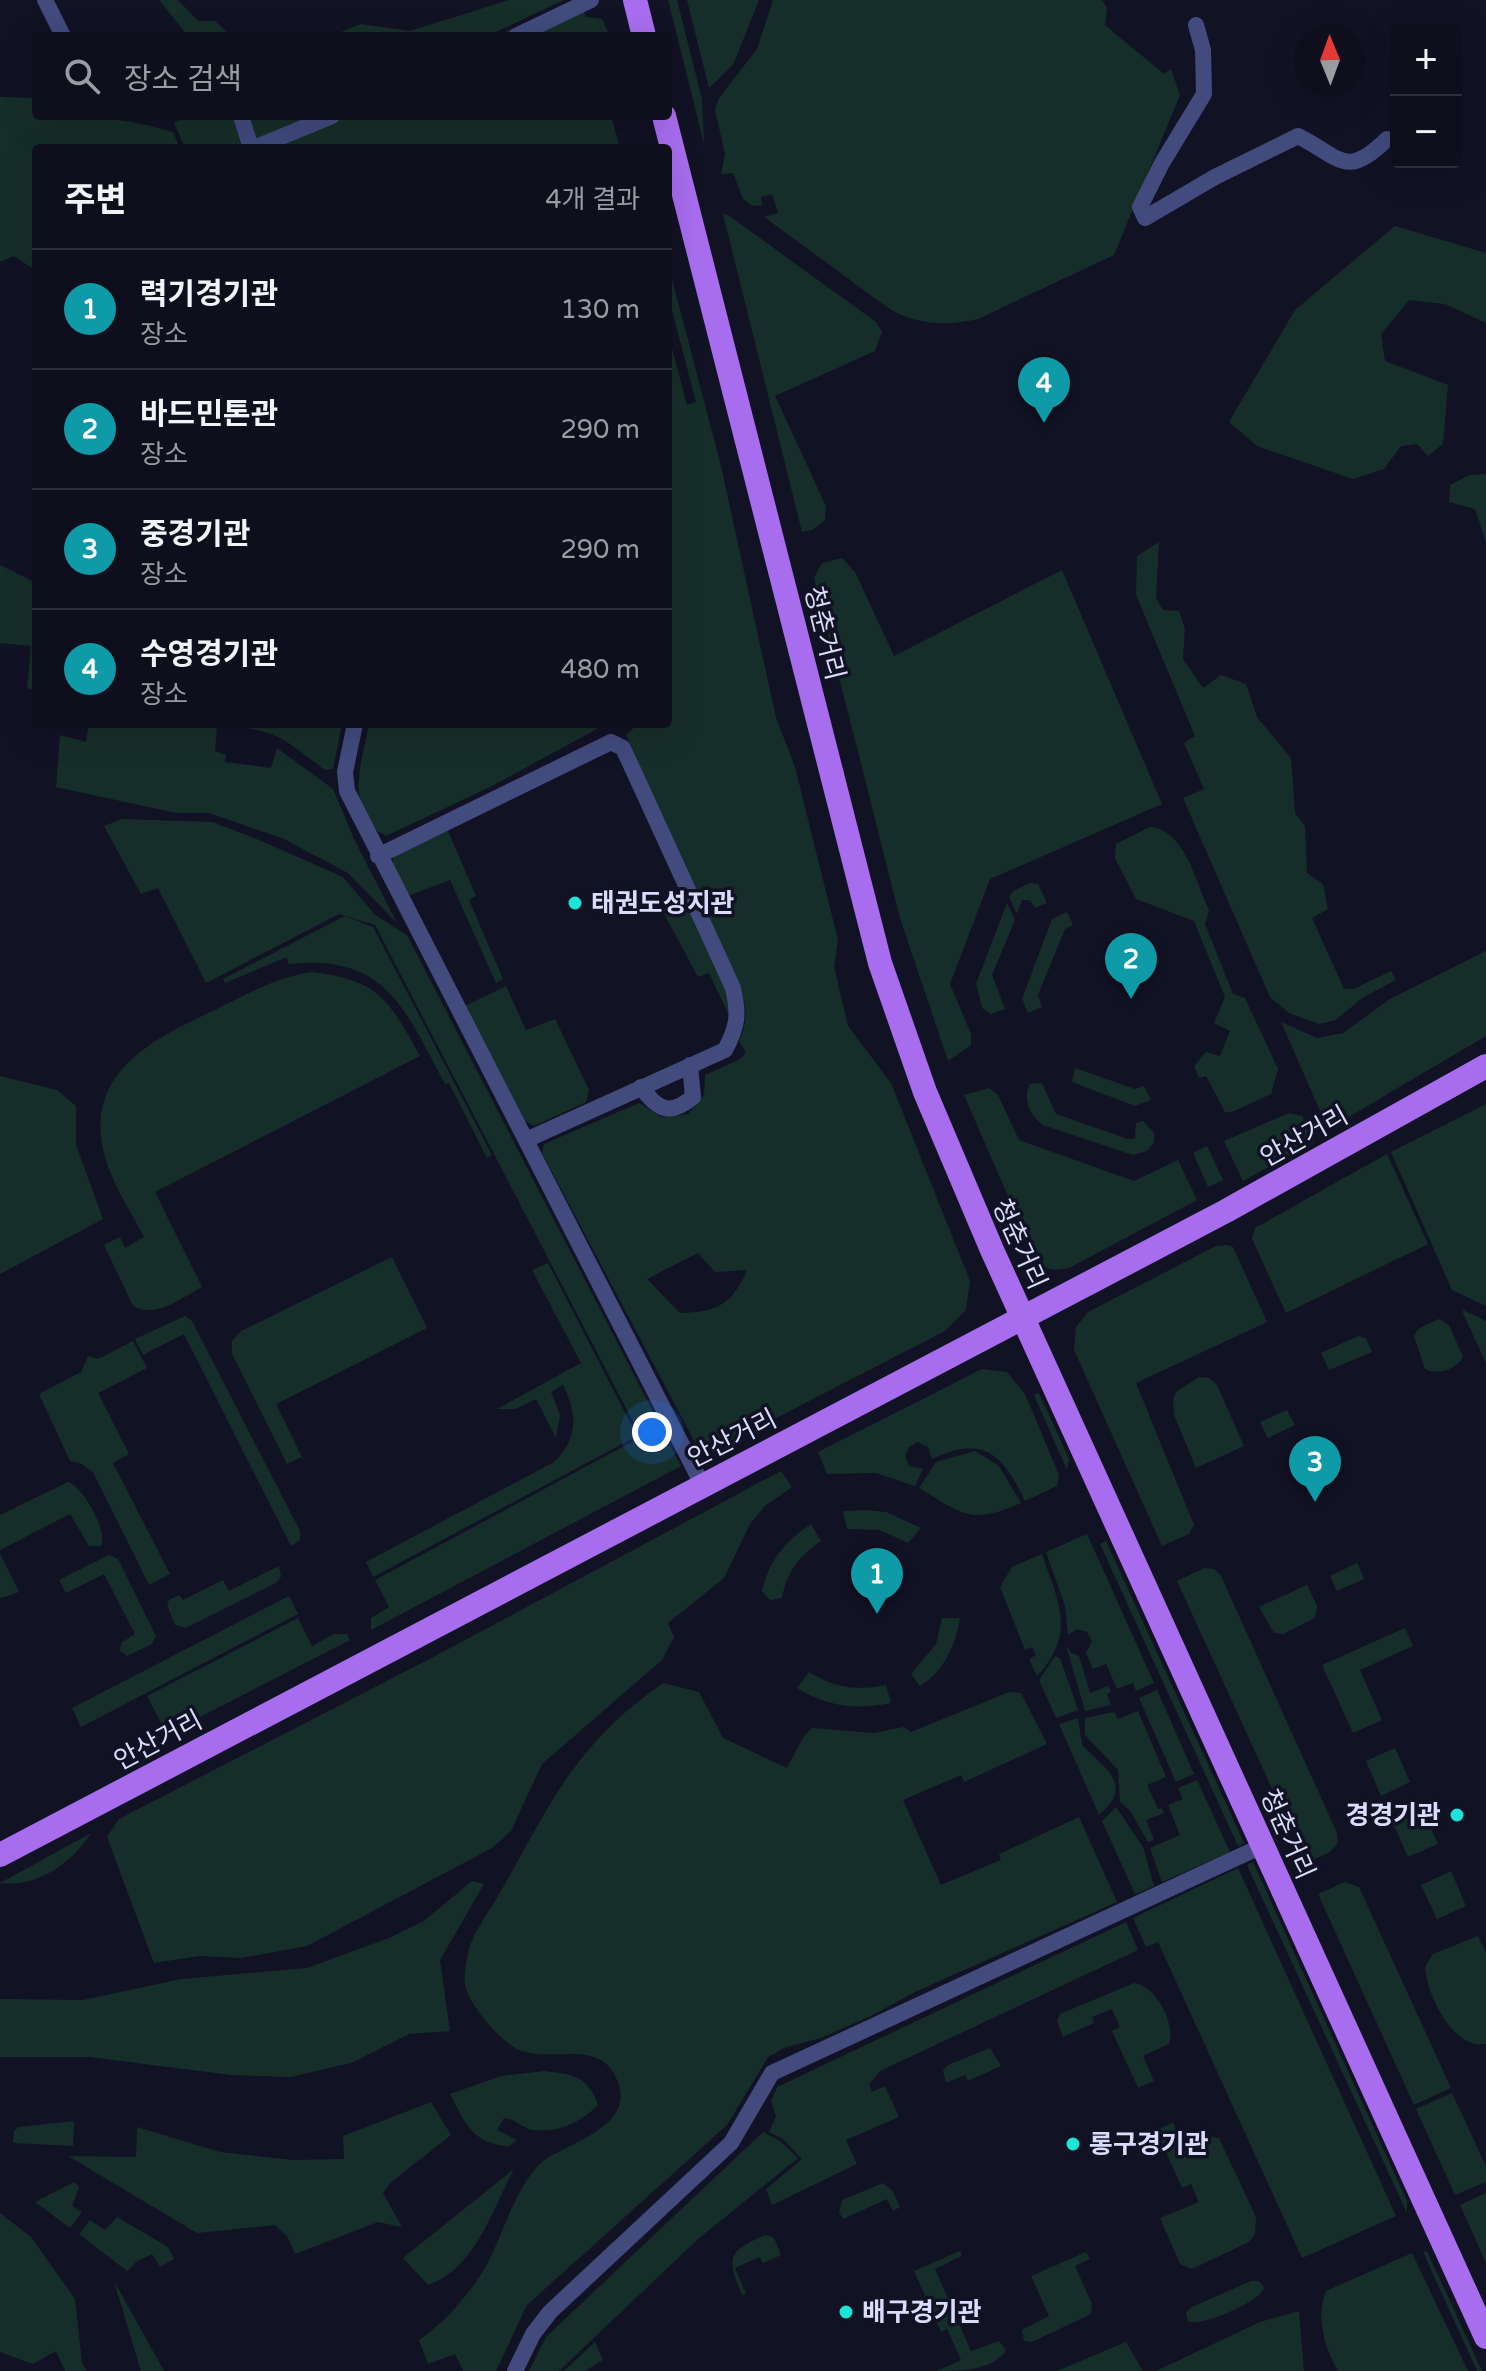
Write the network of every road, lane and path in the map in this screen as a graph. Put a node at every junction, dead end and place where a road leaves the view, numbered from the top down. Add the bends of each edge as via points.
1 (45, 0) edge
2 (591, 0) edge
3 (635, 0) edge
4 (1196, 25) dead end
5 (61, 32) edge
6 (524, 32) edge
7 (643, 32) edge
8 (242, 120) edge
9 (322, 120) edge
10 (665, 120) edge
11 (1387, 139) dead end
12 (252, 144) edge
13 (263, 144) edge
14 (671, 144) edge
15 (672, 147) edge
16 (354, 728) edge
17 (378, 856) junction
18 (690, 1065) junction
19 (1486, 1066) edge
20 (641, 1087) junction
21 (526, 1140) junction
22 (1023, 1317) junction
23 (702, 1484) junction
24 (1262, 1846) junction
25 (0, 1855) edge
26 (1486, 2337) edge
27 (515, 2371) edge

1 - 5 street
2 - 6 street
3 - 7 main road
4 - 11 street via 1203,50 1204,94 1140,207 1145,218 1298,136 1349,164 1368,158
8 - 12 street
9 - 13 street
10 - 14 main road, 청춘거리
15 - 22 main road, 청춘거리 via 880,963 945,1142
16 - 17 street via 345,772 347,791
17 - 18 street via 611,742 623,748 733,988 739,1016 725,1050
17 - 21 street
18 - 20 street
18 - 20 street via 693,1097 682,1107 654,1104
19 - 22 main road, 안산거리
20 - 21 street
21 - 23 street
22 - 23 main road, 안산거리
22 - 24 main road, 청춘거리
23 - 25 main road, 안산거리
24 - 26 main road, 청춘거리
24 - 27 street via 772,2073 731,2143 550,2312

